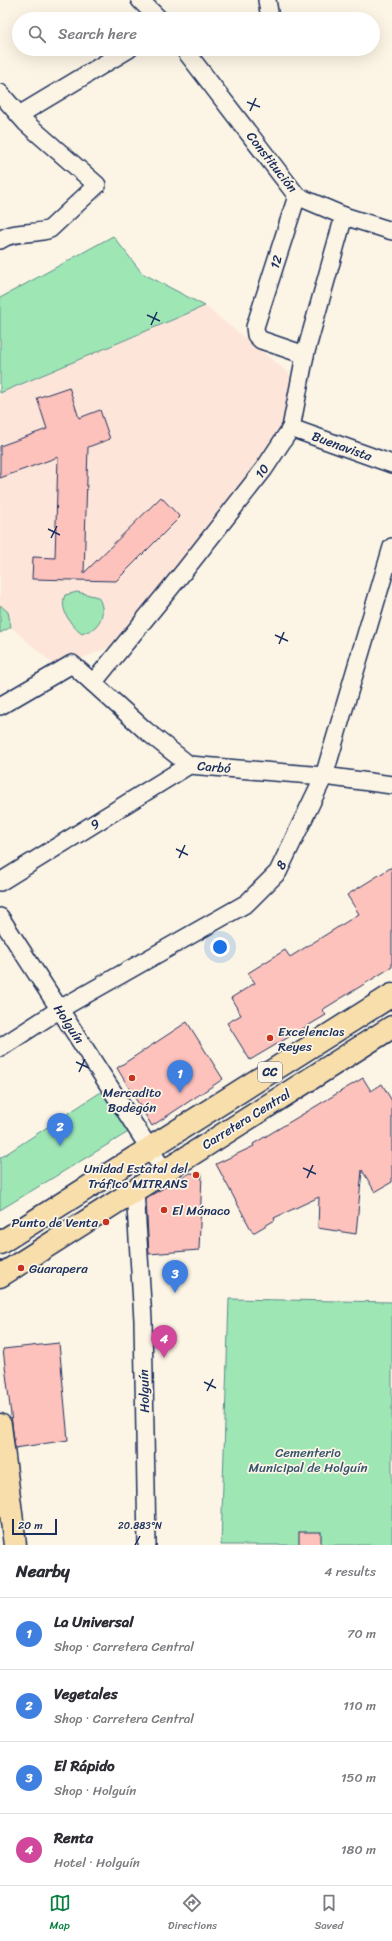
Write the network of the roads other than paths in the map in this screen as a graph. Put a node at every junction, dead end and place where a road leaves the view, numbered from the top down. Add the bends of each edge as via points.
1 (140, 0) edge
2 (152, 12) edge
3 (117, 56) edge
4 (189, 56) edge
5 (0, 93) edge
6 (19, 115) junction
7 (297, 196) junction
8 (344, 216) junction
9 (392, 231) edge
10 (0, 240) edge
11 (304, 355) junction
12 (291, 428) junction
13 (392, 464) edge
14 (392, 547) edge
15 (93, 683) junction
16 (0, 706) edge
17 (189, 765) junction
18 (324, 776) junction
19 (392, 785) edge
20 (0, 882) edge
21 (0, 917) edge
22 (392, 995) edge
23 (60, 1008) junction
24 (392, 1027) edge
25 (0, 1048) edge
26 (149, 1148) junction
27 (164, 1171) junction
28 (135, 1190) junction
29 (0, 1243) edge
30 (0, 1276) edge
31 (0, 1425) edge
32 (15, 1545) edge
33 (147, 1545) edge

1 - 2 street
3 - 6 street
4 - 7 street, Constitución
5 - 6 street
6 - 10 street via 97,185 50,229 10,235
7 - 8 street, Constitución
7 - 11 street, 12 via 255,327 256,335 261,340
8 - 9 street, Constitución
8 - 11 street, 10
11 - 12 street, 10
12 - 13 street, Buenavista
12 - 15 street, 10 via 264,469
14 - 18 street, 8
15 - 16 street, Carbó via 72,664
15 - 17 street, Carbó
17 - 18 street, Carbó
17 - 20 street, 9
18 - 19 street, Carbó
18 - 23 street, 8 via 278,872 247,903
21 - 23 street, Holguín
22 - 26 main road, Carretera Central / CC
23 - 25 street, 8
23 - 26 street, Holguín
24 - 27 main road, Carretera Central / CC
26 - 27 street, Holguín
26 - 29 main road, Carretera Central / CC
27 - 28 main road, Carretera Central / CC
28 - 30 main road, Carretera Central / CC
28 - 33 street, Holguín via 143,1320
31 - 32 main road

